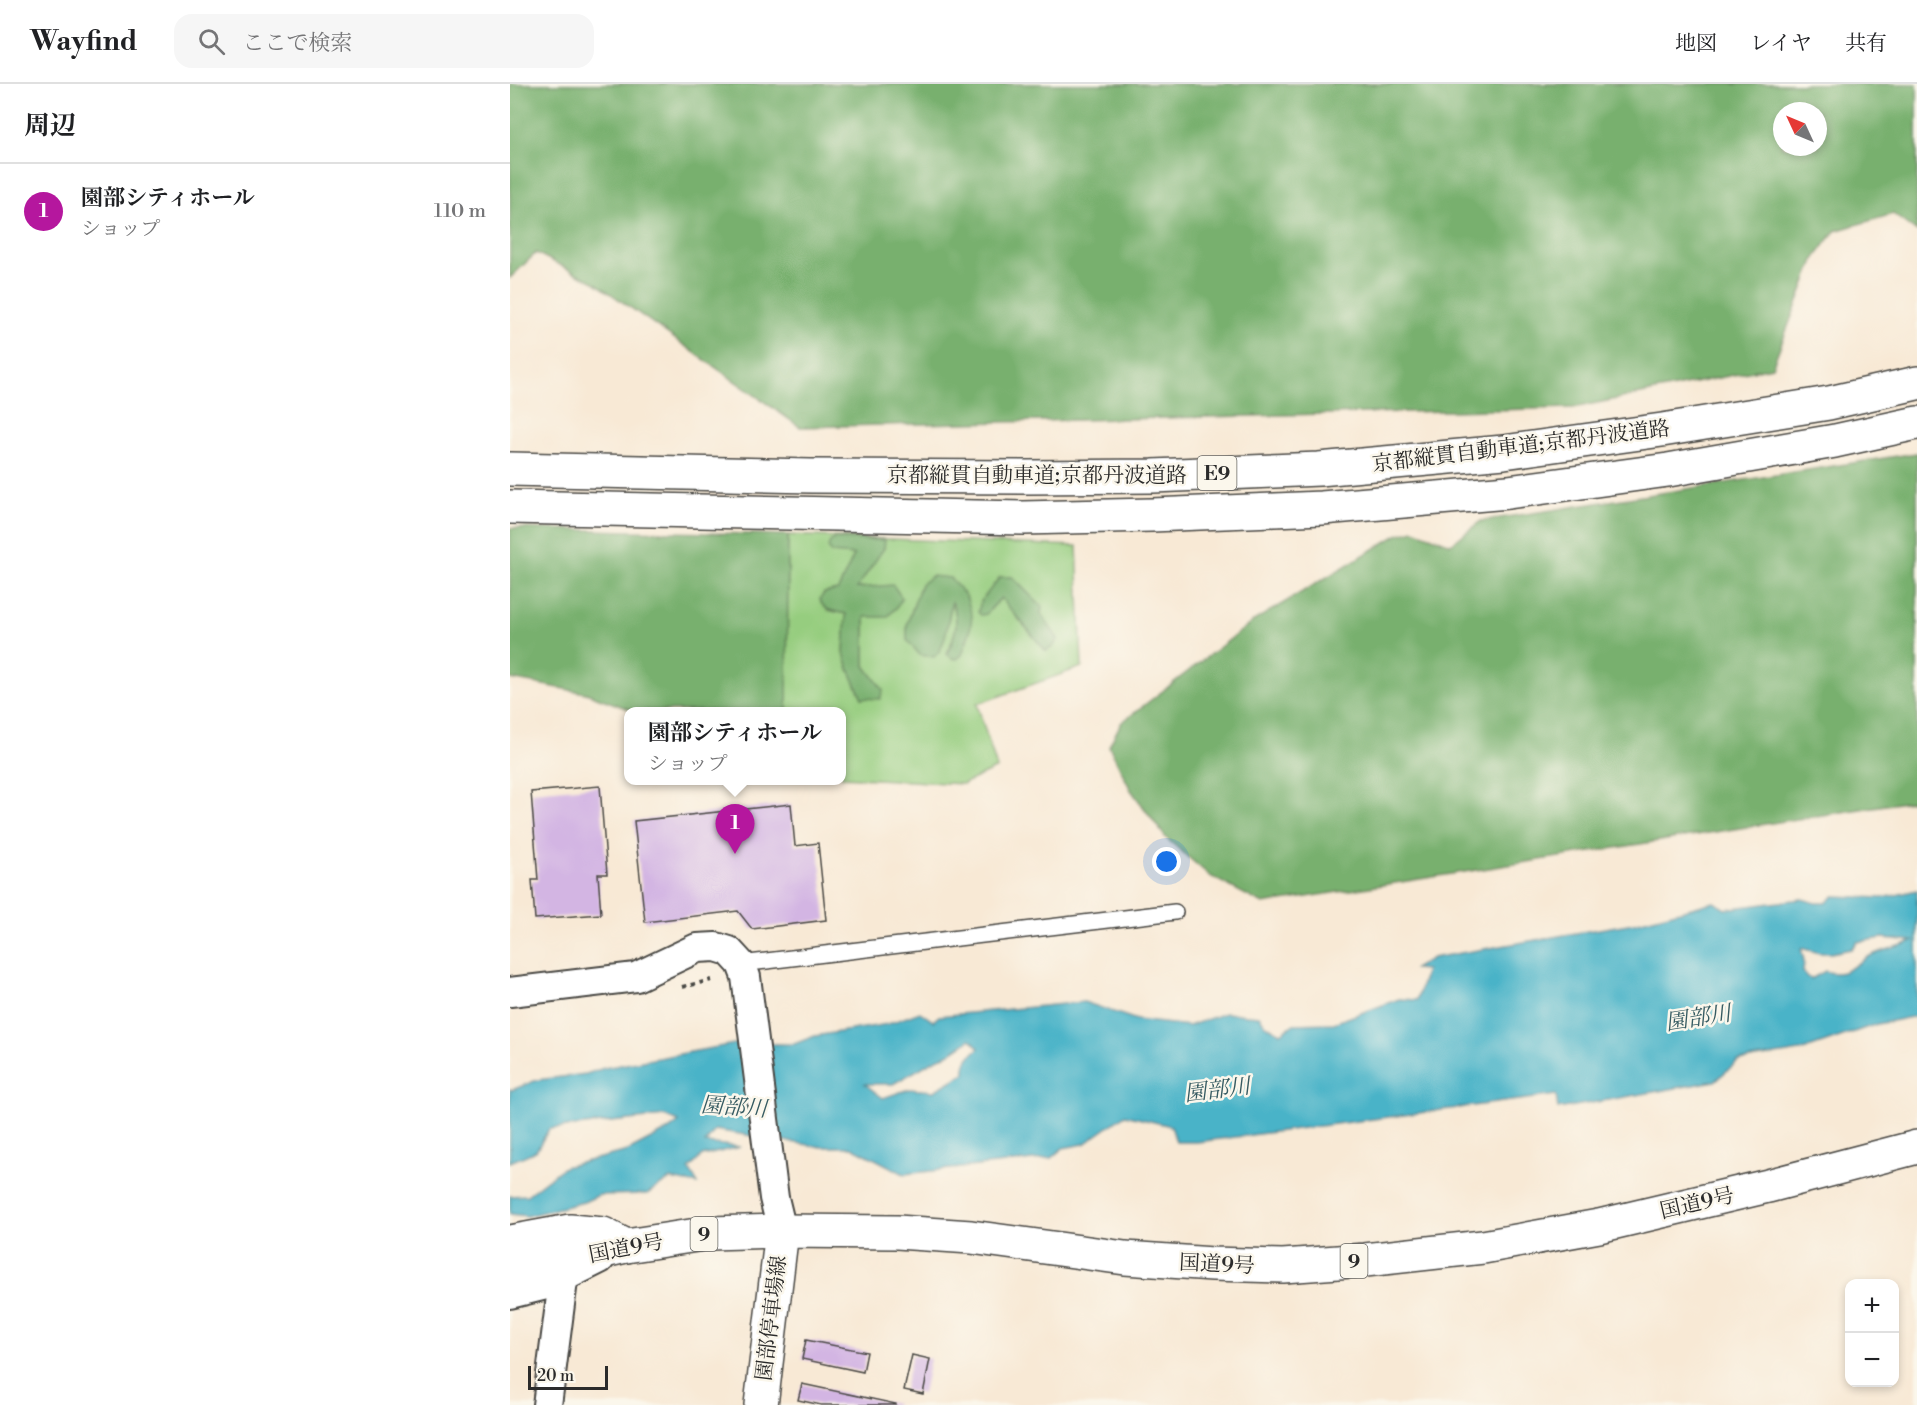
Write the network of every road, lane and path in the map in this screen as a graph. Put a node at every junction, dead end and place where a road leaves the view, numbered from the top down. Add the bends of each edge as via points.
1 (1917, 383) edge
2 (1917, 423) edge
3 (510, 469) edge
4 (510, 507) edge
5 (1175, 912) dead end
6 (741, 964) junction
7 (510, 992) edge
8 (1917, 1147) edge
9 (782, 1231) junction
10 (510, 1242) edge
11 (626, 1246) junction
12 (510, 1273) edge
13 (563, 1281) junction
14 (510, 1294) edge
15 (548, 1405) edge
16 (761, 1405) edge

1 - 3 main road, 京都縦貫自動車道;京都丹波道路 / E9 via 1829,404 1662,430 1504,452 1319,469 1050,477
2 - 4 main road, 京都縦貫自動車道;京都丹波道路 / E9 via 1668,470 1508,492 1322,508 1023,518
5 - 6 lane
6 - 7 street via 729,951 716,946 696,948 636,977
6 - 9 street
8 - 9 main road, 国道9号 / 9 via 1599,1226 1483,1247 1283,1266 1125,1258 971,1237
9 - 11 main road, 国道9号 / 9 via 710,1233
9 - 16 main road, 園部停車場線
10 - 11 main road via 570,1231 603,1234
11 - 12 main road, 国道9号 / 9
11 - 13 street
13 - 14 street
13 - 15 street

